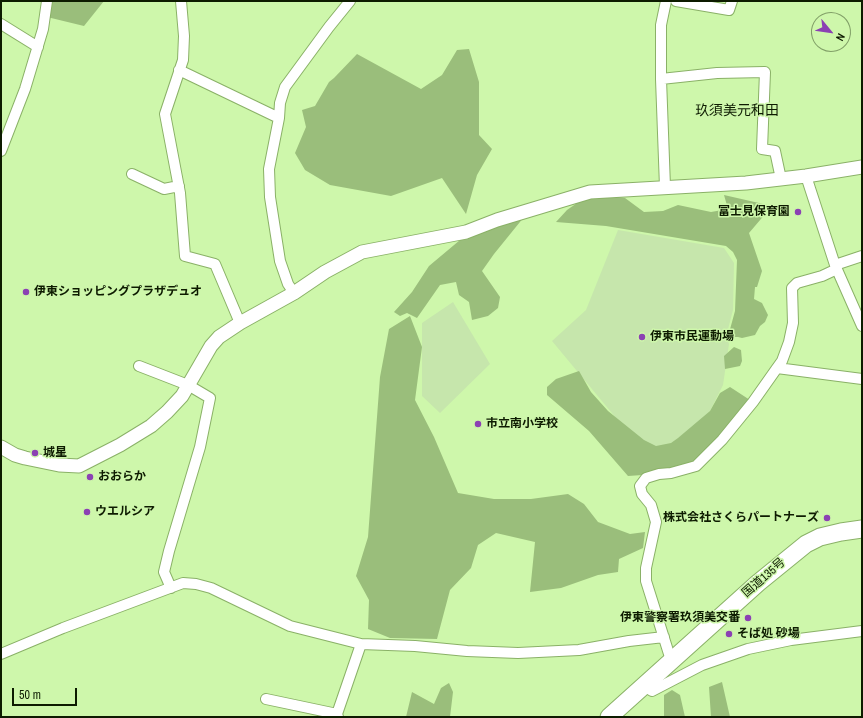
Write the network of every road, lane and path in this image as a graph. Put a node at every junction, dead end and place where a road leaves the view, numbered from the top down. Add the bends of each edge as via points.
1 (47, 1) edge
2 (181, 1) edge
3 (350, 1) edge
4 (666, 1) edge
5 (676, 1) edge
6 (732, 1) edge
7 (1, 24) edge
8 (38, 47) junction
9 (179, 70) junction
10 (661, 79) junction
11 (279, 118) junction
12 (1, 151) edge
13 (862, 166) edge
14 (132, 174) dead end
15 (806, 176) junction
16 (781, 179) junction
17 (179, 186) junction
18 (665, 187) junction
19 (862, 256) edge
20 (836, 267) junction
21 (294, 293) junction
22 (240, 323) junction
23 (862, 326) edge
24 (139, 366) dead end
25 (777, 368) junction
26 (862, 379) edge
27 (188, 385) junction
28 (1, 446) edge
29 (862, 529) edge
30 (172, 588) junction
31 (862, 630) edge
32 (664, 637) junction
33 (361, 644) junction
34 (1, 654) edge
35 (674, 658) junction
36 (644, 686) junction
37 (266, 699) dead end
38 (338, 715) edge
39 (609, 717) edge

1 - 8 street
2 - 9 street via 184,36 183,60
3 - 11 street via 285,87
4 - 10 street via 661,25
5 - 6 street via 729,10
7 - 8 street
8 - 12 street
9 - 11 street
9 - 17 street via 165,114
10 - 16 street via 716,73 764,72 762,149 775,152
10 - 18 street
11 - 21 street via 269,169 270,197 280,261
13 - 15 street
14 - 17 street via 164,189
15 - 16 street
15 - 20 street
16 - 18 street via 746,184
17 - 22 street via 185,256 215,264
18 - 21 street via 590,192 466,232 362,252
19 - 20 street
20 - 23 street
20 - 25 street via 822,276 797,283 792,288 793,323 789,342
21 - 22 street
22 - 27 street via 219,337 211,346
24 - 27 street
25 - 26 street
25 - 32 street via 722,440 696,466 646,478 640,486 642,494 651,505 656,522 646,568 646,581
27 - 28 street via 182,396 151,426 79,466 25,458
27 - 30 street via 210,398 200,447 168,551 164,572
29 - 35 highway, 国道135号 via 820,537 806,544
30 - 33 street via 183,583 211,588 290,626
30 - 34 street
31 - 36 street via 748,649 702,665 652,691
32 - 33 street via 580,650 518,653
32 - 35 street via 669,654
33 - 38 street
35 - 36 highway, 国道135号
36 - 39 highway, 国道135号
37 - 38 street

